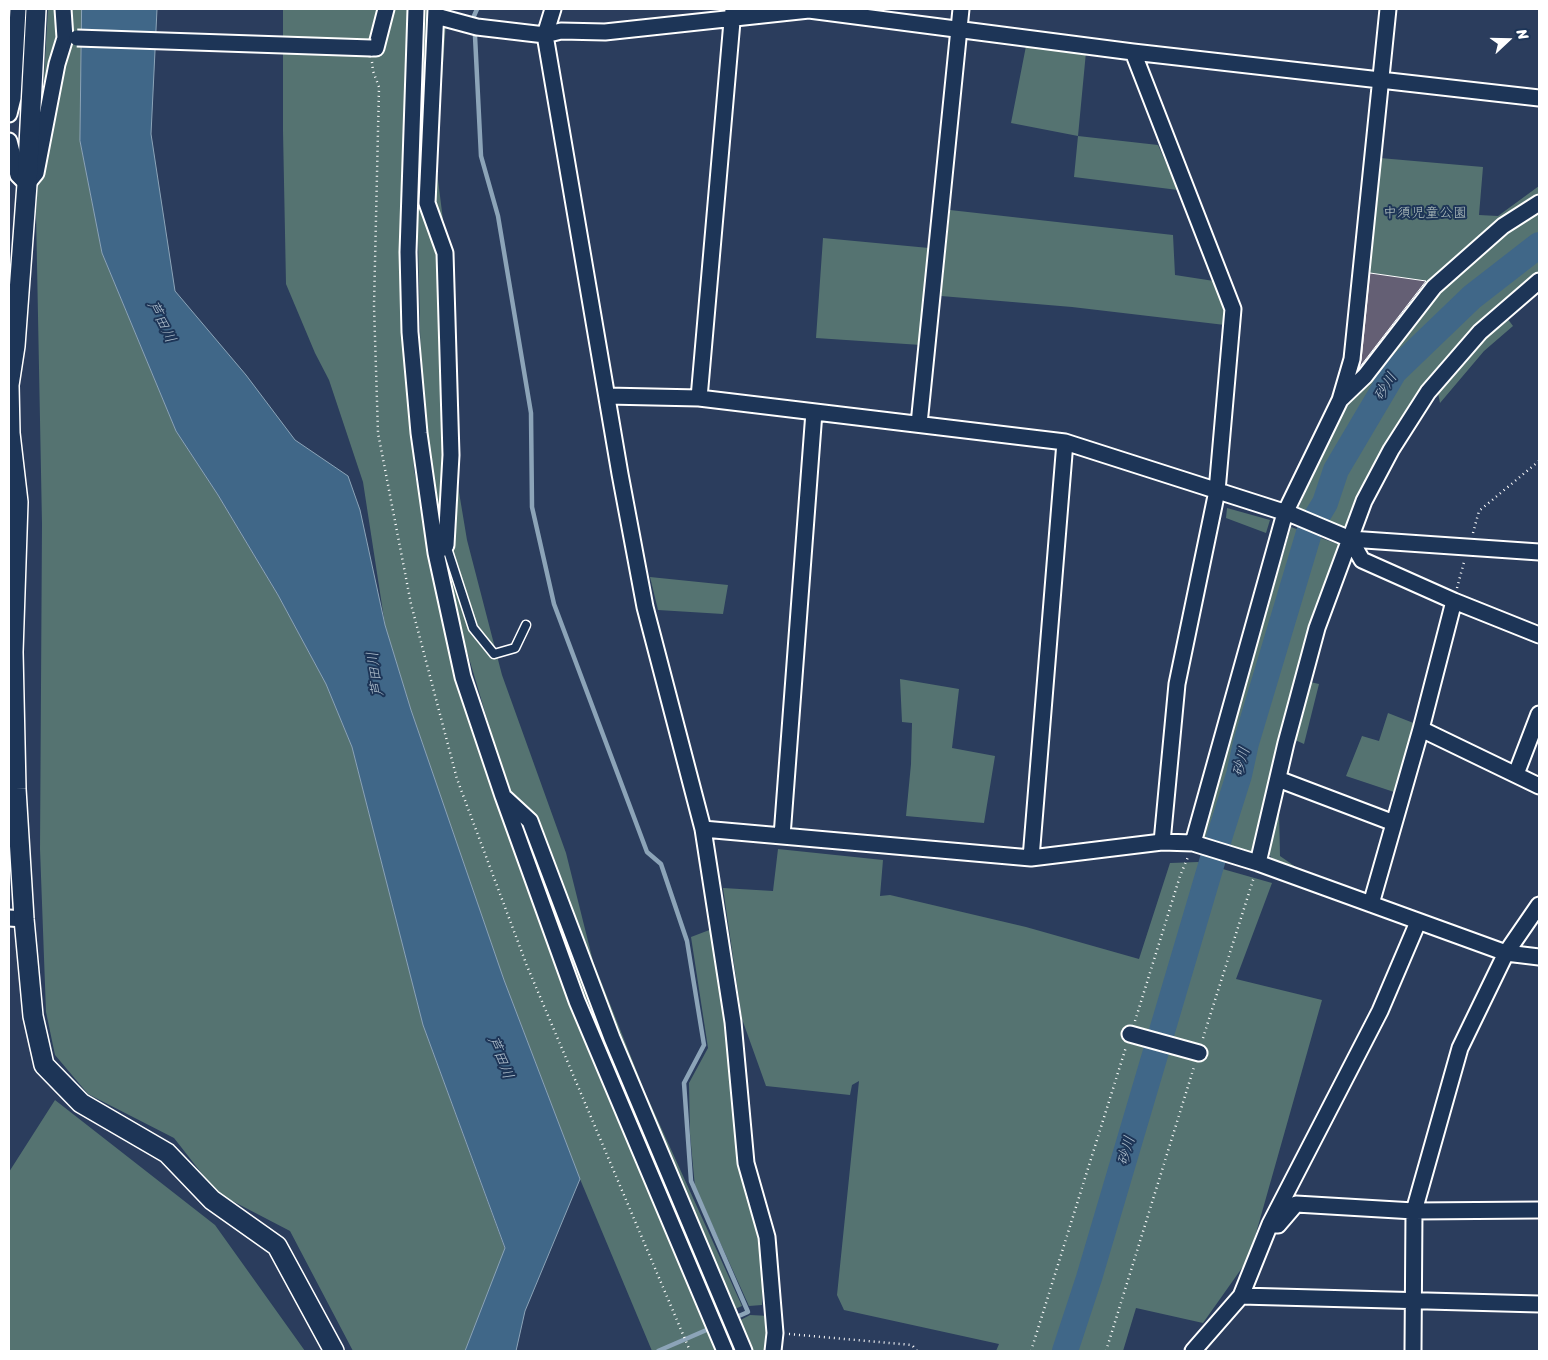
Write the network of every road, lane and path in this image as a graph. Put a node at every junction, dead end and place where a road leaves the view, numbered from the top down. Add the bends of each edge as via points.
1 (18, 9) edge
2 (36, 9) edge
3 (63, 9) edge
4 (386, 9) edge
5 (416, 9) edge
6 (553, 9) edge
7 (961, 9) edge
8 (1388, 9) edge
9 (436, 12) edge
10 (733, 14) edge
11 (959, 30) junction
12 (545, 35) junction
13 (71, 38) junction
14 (1133, 52) junction
15 (1381, 79) junction
16 (1539, 98) edge
17 (9, 114) edge
18 (9, 141) edge
19 (27, 184) junction
20 (1539, 203) edge
21 (1539, 281) edge
22 (9, 377) edge
23 (607, 396) junction
24 (699, 398) junction
25 (1340, 400) junction
26 (814, 412) junction
27 (919, 424) junction
28 (1065, 442) junction
29 (10, 446) edge
30 (1539, 461) edge
31 (1217, 491) junction
32 (1289, 514) junction
33 (1350, 539) junction
34 (1469, 547) junction
35 (441, 549) junction
36 (1539, 552) edge
37 (1454, 601) junction
38 (12, 613) edge
39 (526, 625) dead end
40 (1539, 635) edge
41 (1539, 714) edge
42 (1421, 729) junction
43 (1516, 774) junction
44 (1278, 779) junction
45 (1539, 786) edge
46 (503, 796) junction
47 (9, 821) edge
48 (1394, 823) junction
49 (703, 829) junction
50 (782, 836) junction
51 (1162, 842) junction
52 (1193, 843) junction
53 (20, 846) junction
54 (1031, 858) junction
55 (1258, 863) junction
56 (1371, 904) junction
57 (1539, 906) edge
58 (16, 919) edge
59 (1418, 922) junction
60 (1506, 954) junction
61 (1539, 957) edge
62 (1130, 1034) junction
63 (1199, 1053) junction
64 (1539, 1210) edge
65 (1414, 1211) junction
66 (1270, 1224) junction
67 (1241, 1296) junction
68 (1414, 1300) junction
69 (1539, 1304) edge
70 (775, 1333) junction
71 (334, 1351) edge
72 (726, 1351) edge
73 (744, 1351) edge
74 (774, 1351) edge
75 (917, 1351) edge
76 (1031, 1351) edge
77 (1106, 1351) edge
78 (1193, 1351) edge
79 (1414, 1351) edge

1 - 17 street via 13,98
2 - 19 street
3 - 13 street
4 - 13 street, bridge via 376,48
5 - 35 street via 408,252 410,332 419,433
6 - 12 street
7 - 11 street
8 - 15 street
9 - 12 street via 477,27
9 - 35 street via 427,203 445,253 451,455
10 - 11 street via 809,10
10 - 12 street via 605,32 561,31
10 - 24 street
11 - 14 street
11 - 27 street
12 - 23 street
13 - 19 street via 56,64 36,173
14 - 15 street
14 - 31 street via 1233,309
15 - 16 street
15 - 25 street via 1352,359
18 - 19 street via 18,175
19 - 22 street via 15,346
20 - 25 street via 1503,226 1434,287 1365,376
21 - 33 street via 1480,332 1428,392 1391,450 1364,501
22 - 29 street
23 - 24 street
23 - 49 street via 645,606
24 - 26 street
25 - 32 street
26 - 27 street
26 - 50 street
27 - 28 street
28 - 31 street
28 - 54 street
29 - 38 street via 18,502
30 - 34 path via 1479,511
31 - 32 street
31 - 51 street via 1177,684
32 - 33 street
32 - 52 street
33 - 34 street
33 - 37 street via 1362,560
33 - 44 street via 1317,628
34 - 36 street
34 - 37 path
35 - 39 lane via 473,628 494,654 515,648
35 - 46 street via 463,677
37 - 40 street
37 - 42 street
38 - 53 street
41 - 43 street
42 - 43 street
42 - 48 street
43 - 45 street
44 - 48 street
44 - 55 street
46 - 72 street via 578,1001
46 - 73 street via 530,820 612,1038
47 - 53 street via 13,846
48 - 56 street
49 - 50 street
49 - 70 street via 733,1022 746,1164 767,1237
50 - 54 street
51 - 52 street
51 - 54 street
52 - 55 street
52 - 62 path
53 - 58 street
55 - 56 street
55 - 63 path
56 - 59 street
57 - 60 street
58 - 71 street via 44,1065 81,1103 168,1153 212,1200 277,1246
59 - 60 street
59 - 66 street via 1380,1011
60 - 61 street
60 - 65 street via 1460,1048
62 - 63 street
62 - 76 path
63 - 77 path
64 - 65 street
65 - 66 street via 1296,1204 1278,1226
65 - 68 street
66 - 67 street
67 - 68 street
67 - 78 street
68 - 69 street
68 - 79 street
70 - 74 street
70 - 75 path via 912,1345

